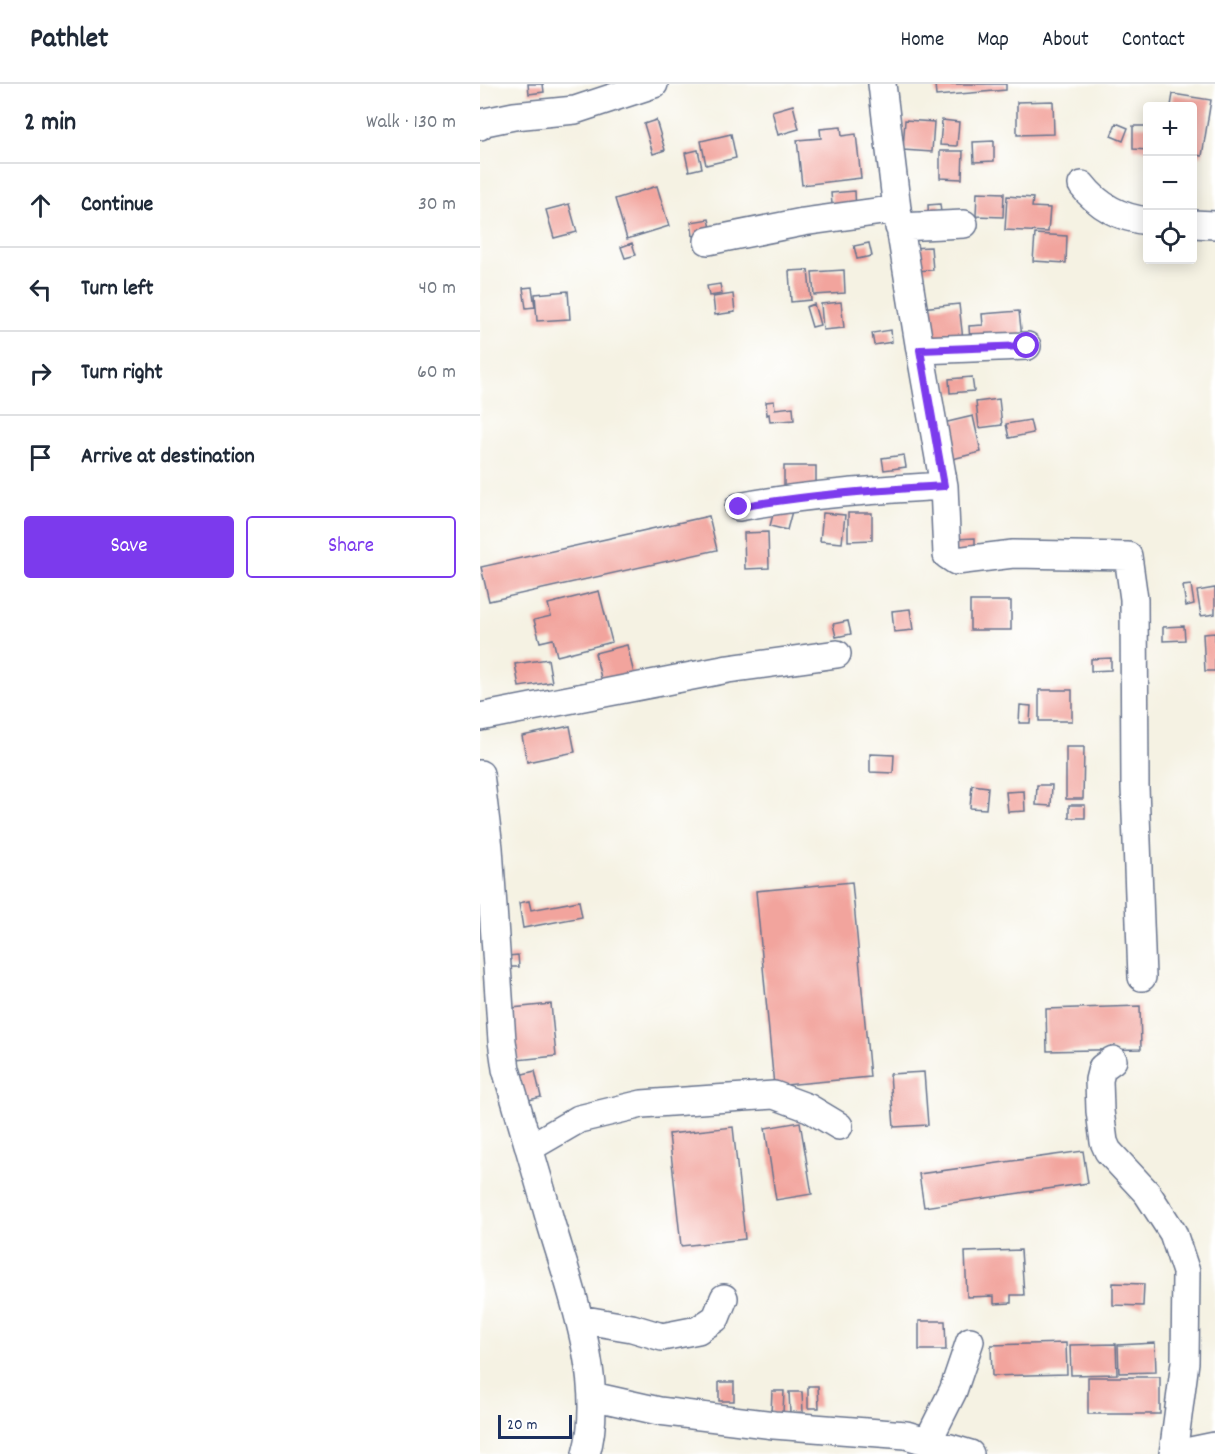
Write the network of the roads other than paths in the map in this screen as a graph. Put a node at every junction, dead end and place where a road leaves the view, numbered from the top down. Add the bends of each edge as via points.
1 (654, 84) edge
2 (882, 84) edge
3 (480, 126) edge
4 (1082, 184) dead end
5 (898, 218) junction
6 (1143, 220) edge
7 (964, 224) dead end
8 (1197, 224) edge
9 (1215, 225) edge
10 (708, 241) dead end
11 (1027, 346) dead end
12 (920, 350) junction
13 (944, 486) junction
14 (739, 507) dead end
15 (837, 654) dead end
16 (480, 717) edge
17 (480, 774) edge
18 (1142, 977) dead end
19 (491, 1042) edge
20 (1113, 1060) dead end
21 (839, 1126) dead end
22 (529, 1148) junction
23 (724, 1298) dead end
24 (579, 1319) junction
25 (970, 1341) dead end
26 (592, 1396) junction
27 (928, 1441) junction
28 (1215, 1446) edge
29 (586, 1454) edge
30 (970, 1454) edge
31 (1174, 1454) edge

1 - 3 street via 575,110 513,116
2 - 5 street
4 - 6 street via 1093,199 1130,219
5 - 7 street
5 - 10 street via 803,222
5 - 12 street
8 - 9 street
11 - 12 street
12 - 13 street
13 - 14 street via 837,493
13 - 18 street via 947,555 956,561 1013,554 1128,556 1134,599
15 - 16 street via 728,669
17 - 19 street via 489,848
19 - 22 street via 506,1068
20 - 31 street via 1102,1068 1099,1080 1104,1142 1147,1193 1173,1233 1186,1272 1185,1362
21 - 22 street via 809,1108 774,1095 642,1104 579,1119
22 - 24 street
23 - 24 street via 716,1318 698,1330 662,1336
24 - 26 street
25 - 27 street via 953,1391
26 - 27 street via 659,1411 906,1435
26 - 29 street via 591,1438
27 - 30 street
28 - 31 street

